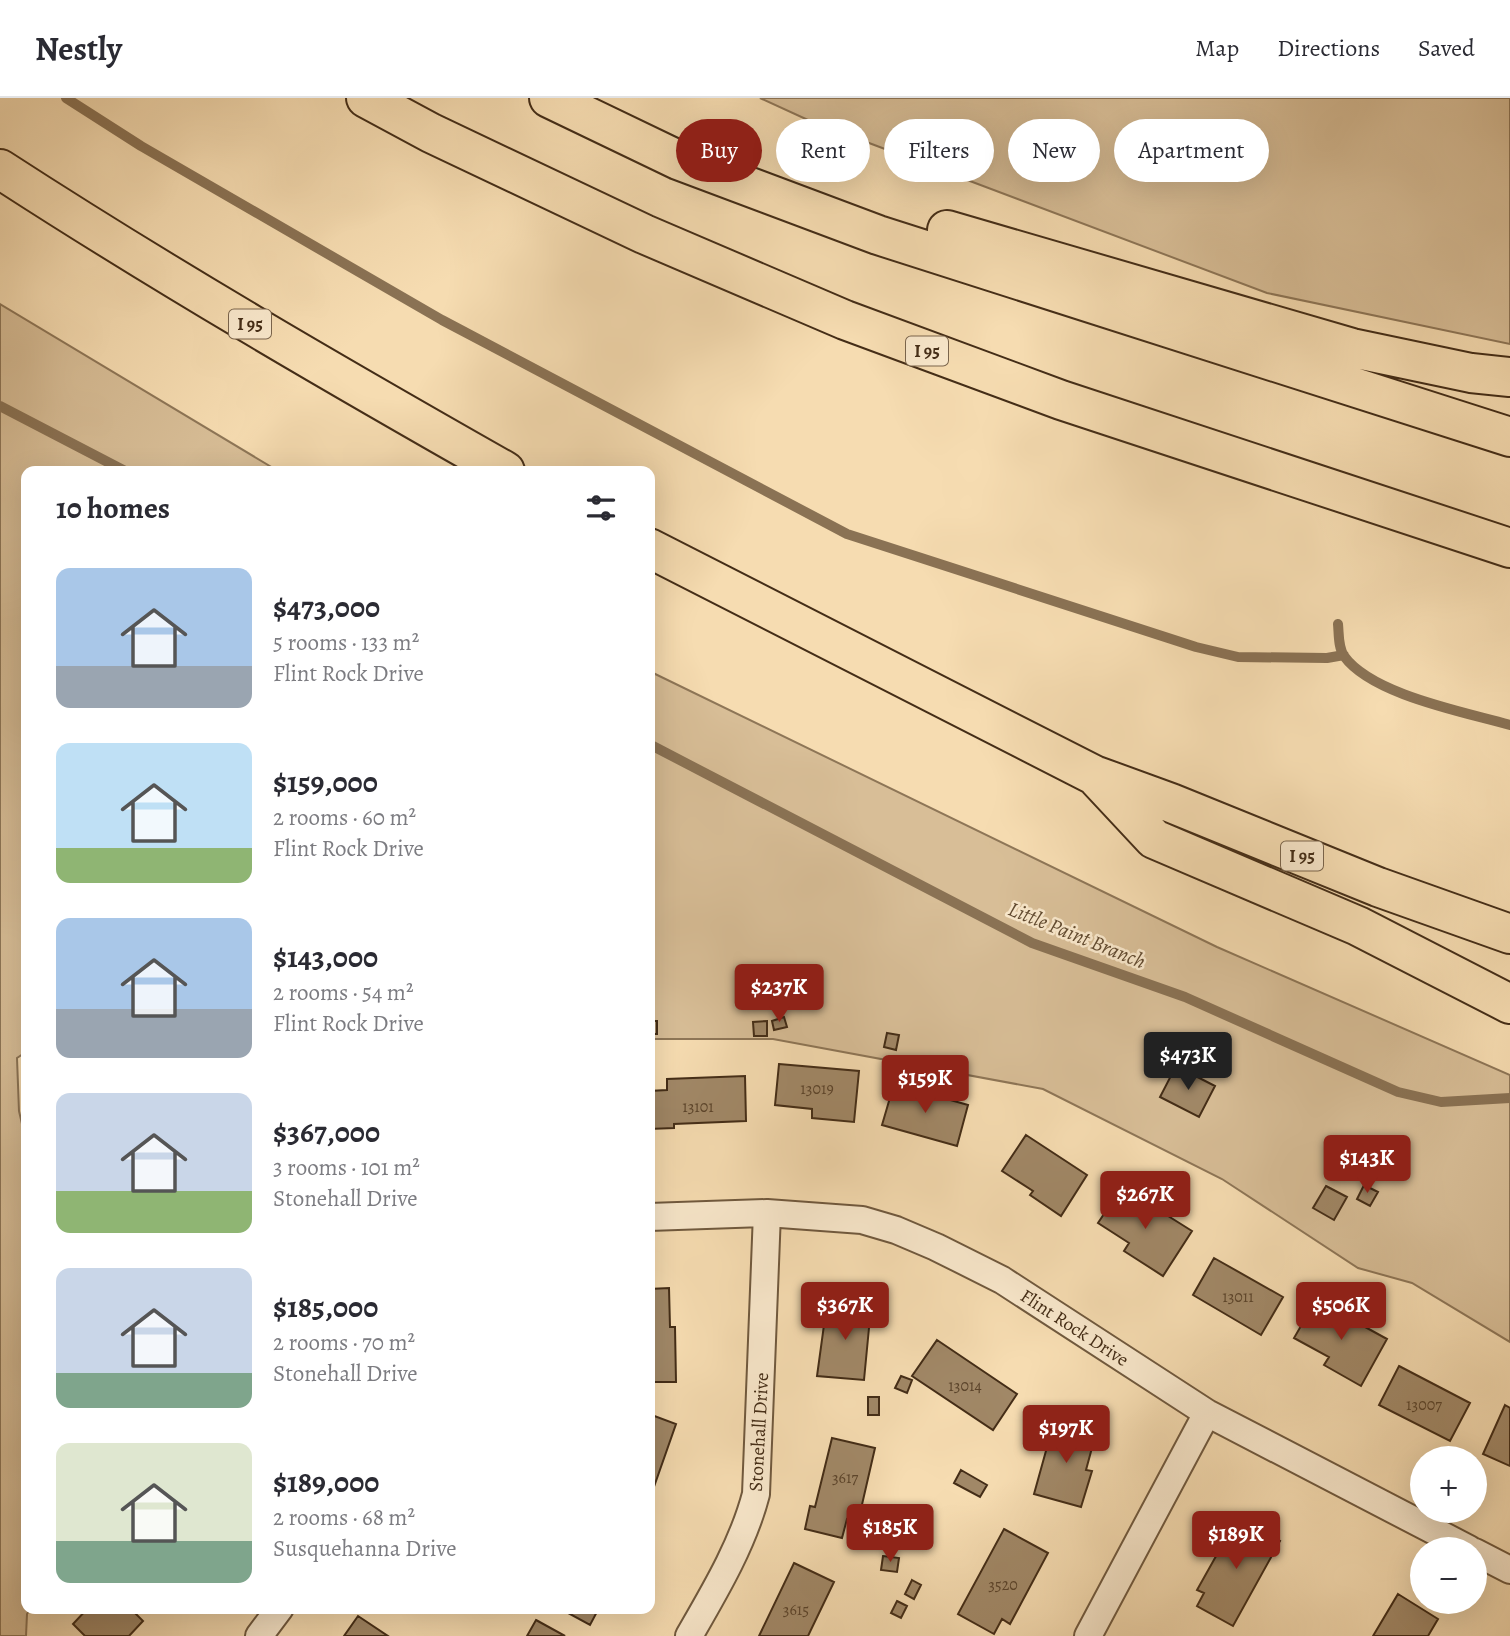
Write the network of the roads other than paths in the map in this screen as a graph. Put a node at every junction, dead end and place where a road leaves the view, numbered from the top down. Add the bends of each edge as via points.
1 (366, 98) edge
2 (549, 98) edge
3 (567, 98) edge
4 (0, 169) edge
5 (1510, 377) edge
6 (1510, 437) edge
7 (496, 466) edge
8 (1510, 548) edge
9 (655, 551) edge
10 (1094, 775) junction
11 (1510, 934) edge
12 (1510, 1004) edge
13 (767, 1213) junction
14 (655, 1217) edge
15 (1208, 1413) junction
16 (1446, 1537) edge
17 (1487, 1558) edge
18 (1510, 1570) edge
19 (276, 1614) edge
20 (259, 1636) edge
21 (689, 1636) edge
22 (1088, 1636) edge

1 - 8 highway, I 95 via 645,234 845,320 1061,400
2 - 6 highway via 678,160 878,234
3 - 5 highway via 686,145 886,212 1352,348
4 - 7 highway, I 95 via 303,356
9 - 10 highway, I 95
10 - 11 highway, I 95
10 - 12 highway via 1154,839 1358,926
13 - 14 street, Flint Rock Drive
13 - 15 street, Flint Rock Drive via 862,1220 936,1247 1002,1280
13 - 21 street, Stonehall Drive via 756,1494 739,1544
15 - 16 street, Flint Rock Drive
15 - 22 street
17 - 18 street
19 - 20 street

